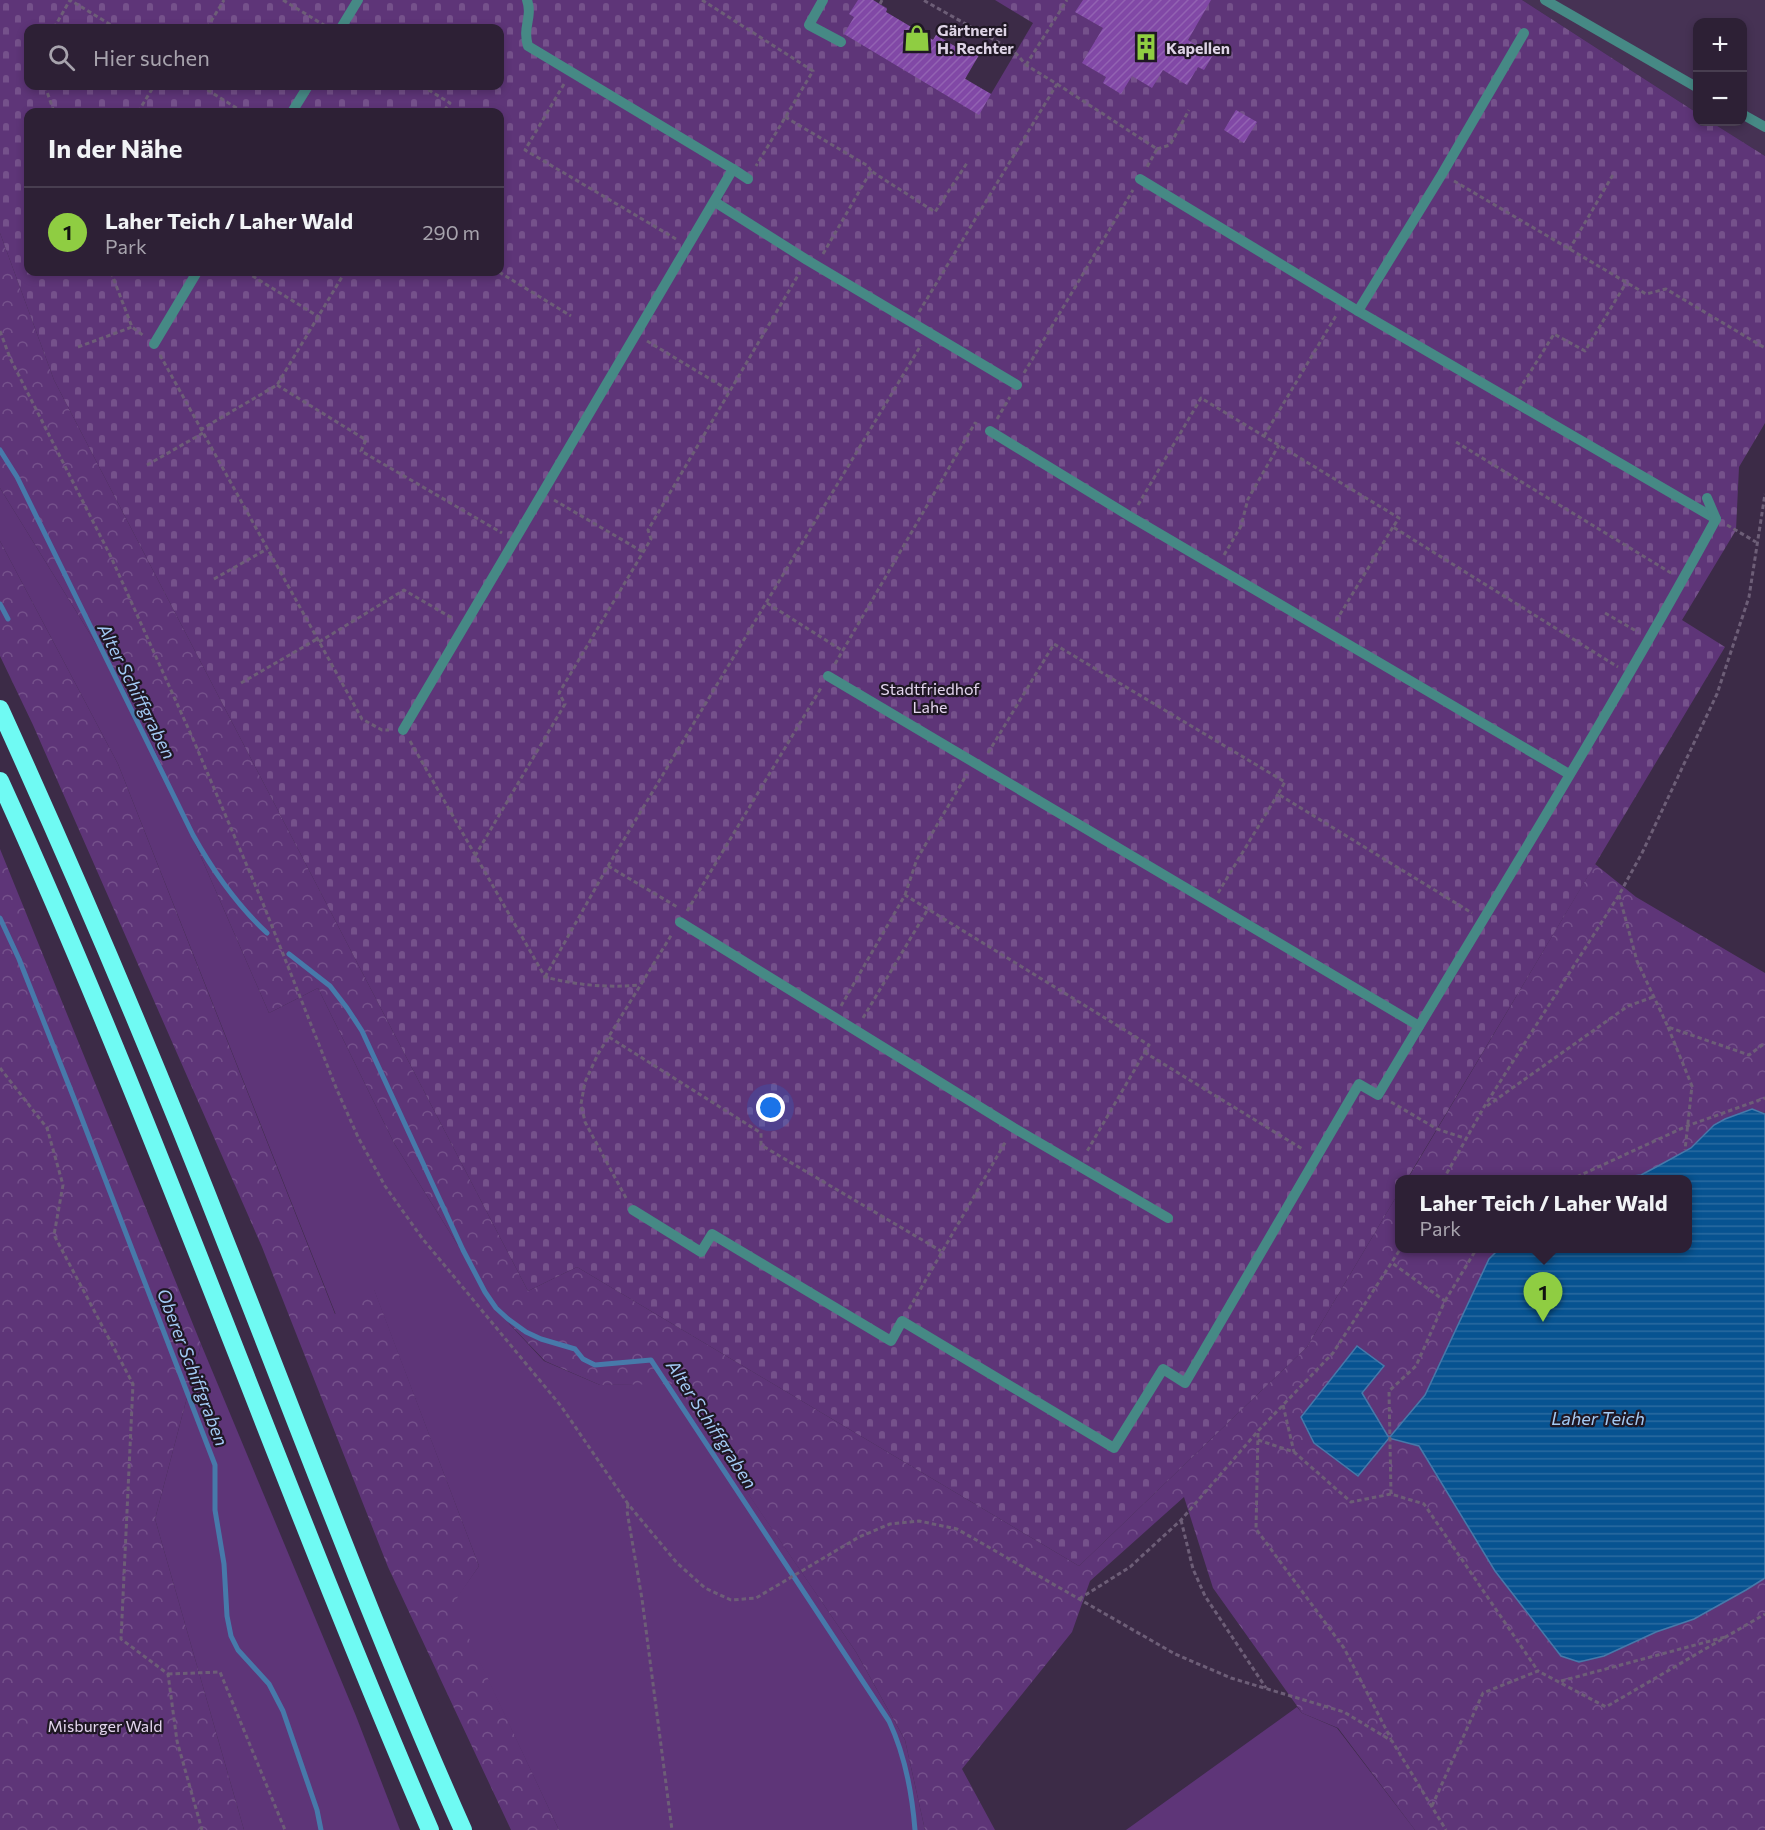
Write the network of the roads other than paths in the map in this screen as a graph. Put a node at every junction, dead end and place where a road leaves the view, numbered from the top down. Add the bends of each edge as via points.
1 (358, 0) edge
2 (527, 0) edge
3 (823, 0) edge
4 (1545, 0) edge
5 (343, 24) edge
6 (1524, 33) dead end
7 (841, 42) dead end
8 (1693, 85) edge
9 (306, 90) edge
10 (294, 108) edge
11 (1747, 116) edge
12 (1765, 127) edge
13 (733, 169) junction
14 (748, 179) road end
15 (1140, 179) road end
16 (715, 202) junction
17 (195, 276) edge
18 (1358, 311) junction
19 (153, 344) road end
20 (1017, 385) road end
21 (990, 431) road end
22 (1707, 498) dead end
23 (1716, 519) junction
24 (828, 676) road end
25 (0, 709) edge
26 (403, 730) road end
27 (1569, 774) junction
28 (0, 781) edge
29 (680, 921) road end
30 (1419, 1026) junction
31 (633, 1210) road end
32 (1168, 1218) dead end
33 (430, 1830) edge
34 (463, 1830) edge

1 - 5 lane
2 - 13 lane via 528,46
3 - 7 lane via 810,24
4 - 8 lane
6 - 18 lane
9 - 10 lane
11 - 12 lane
13 - 14 lane
13 - 16 lane
15 - 18 lane
16 - 20 lane
16 - 26 lane
17 - 19 lane
18 - 23 lane
21 - 27 lane
22 - 23 lane
23 - 27 lane
24 - 30 lane
25 - 34 highway via 135,1018
27 - 30 lane
28 - 33 highway via 108,1032 371,1694
29 - 32 lane via 1014,1128
30 - 31 lane via 1378,1095 1359,1084 1185,1383 1163,1369 1114,1449 902,1321 891,1341 712,1234 701,1252

